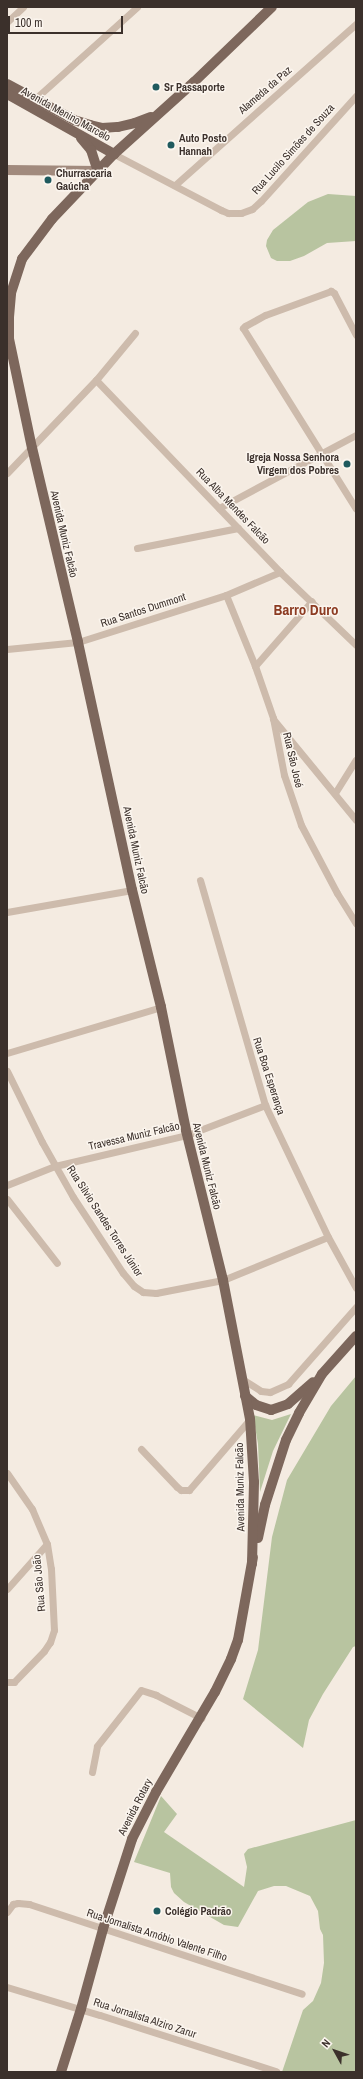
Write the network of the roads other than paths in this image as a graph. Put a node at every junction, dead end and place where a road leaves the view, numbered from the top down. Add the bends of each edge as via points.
1 (23, 7) edge
2 (137, 7) edge
3 (272, 7) edge
4 (7, 22) edge
5 (356, 24) edge
6 (7, 84) edge
7 (7, 94) edge
8 (356, 96) edge
9 (36, 98) junction
10 (158, 114) junction
11 (74, 131) junction
12 (114, 154) junction
13 (7, 170) edge
14 (98, 171) junction
15 (175, 185) junction
16 (135, 333) dead end
17 (356, 335) edge
18 (8, 338) edge
19 (96, 380) junction
20 (356, 435) edge
21 (32, 448) junction
22 (320, 454) junction
23 (7, 473) edge
24 (219, 508) junction
25 (356, 509) edge
26 (238, 528) junction
27 (137, 548) dead end
28 (280, 572) junction
29 (226, 595) junction
30 (312, 601) junction
31 (78, 642) junction
32 (356, 645) edge
33 (7, 649) edge
34 (255, 666) junction
35 (273, 718) junction
36 (356, 760) edge
37 (335, 793) junction
38 (356, 820) edge
39 (200, 880) dead end
40 (132, 890) junction
41 (9, 914) edge
42 (356, 923) edge
43 (161, 1007) junction
44 (7, 1053) edge
45 (7, 1071) edge
46 (265, 1105) junction
47 (187, 1135) junction
48 (55, 1166) junction
49 (7, 1185) edge
50 (7, 1199) edge
51 (328, 1237) junction
52 (57, 1263) dead end
53 (223, 1280) junction
54 (356, 1288) edge
55 (356, 1307) edge
56 (356, 1336) edge
57 (322, 1374) junction
58 (241, 1379) junction
59 (245, 1396) junction
60 (250, 1418) junction
61 (141, 1449) dead end
62 (7, 1473) edge
63 (47, 1544) junction
64 (252, 1564) junction
65 (7, 1589) edge
66 (8, 1682) edge
67 (201, 1718) junction
68 (92, 1772) dead end
69 (7, 1912) edge
70 (103, 1929) junction
71 (7, 1987) edge
72 (302, 1994) dead end
73 (81, 2009) junction
74 (276, 2071) edge
75 (61, 2072) edge

1 - 4 street
2 - 9 street
3 - 10 main road, Avenida Muniz Falcão
5 - 15 street, Alameda da Paz
6 - 9 main road, Avenida Menino Marcelo
7 - 11 main road, Avenida Menino Marcelo
8 - 15 street, Rua Lucilo Simões de Souza via 252,209 241,213 228,213
9 - 10 main road, Avenida Menino Marcelo via 74,120 102,128 135,123
10 - 12 main road, Avenida Muniz Falcão
11 - 12 main road, Avenida Menino Marcelo
11 - 14 main road via 91,150
12 - 14 main road, Avenida Muniz Falcão
12 - 15 street, Rua Lucilo Simões de Souza
13 - 14 main road
14 - 18 main road, Avenida Muniz Falcão via 52,219 22,259 11,293
16 - 19 street
17 - 22 street via 332,291 265,315 243,328
18 - 21 main road, Avenida Muniz Falcão
19 - 21 street
19 - 24 street, Rua Alba Mendes Falcão
20 - 22 street
21 - 23 street
21 - 31 main road, Avenida Muniz Falcão
22 - 24 street
22 - 25 street
24 - 26 street, Rua Alba Mendes Falcão
26 - 27 street
26 - 28 street, Rua Alba Mendes Falcão
28 - 29 street, Rua Santos Dummont
28 - 30 street, Rua Alba Mendes Falcão
29 - 31 street, Rua Santos Dummont
29 - 34 street, Rua São José
30 - 32 street, Rua Alba Mendes Falcão
30 - 34 street
31 - 33 street, Rua Santos Dummont
31 - 40 main road, Avenida Muniz Falcão
34 - 35 street, Rua São José
35 - 37 street
35 - 42 street, Rua São José via 284,775 301,825
36 - 37 street
37 - 38 street
39 - 46 street, Rua Boa Esperança
40 - 41 street
40 - 43 main road, Avenida Muniz Falcão
43 - 44 street
43 - 47 main road, Avenida Muniz Falcão
45 - 48 street, Rua Silvio Sandes Torres Júnior
46 - 47 street, Travessa Muniz Falcão
46 - 51 street, Rua Boa Esperança
47 - 48 street, Travessa Muniz Falcão
47 - 53 main road, Avenida Muniz Falcão
48 - 49 street, Travessa Muniz Falcão
48 - 53 street, Rua Silvio Sandes Torres Júnior via 123,1273 139,1290 150,1294
50 - 52 street
51 - 53 street, Rua Silvio Sandes Torres Júnior
51 - 54 street, Rua Boa Esperança
53 - 58 main road, Avenida Muniz Falcão
55 - 58 street via 285,1386 270,1392 262,1391
56 - 57 main road
57 - 59 main road via 288,1404 279,1408 264,1408
57 - 64 main road via 286,1440 264,1505
58 - 59 main road, Avenida Muniz Falcão
59 - 60 main road, Avenida Muniz Falcão
60 - 61 street via 189,1490 177,1487
60 - 64 main road, Avenida Muniz Falcão via 254,1482
62 - 63 street, Rua São João via 32,1509
63 - 65 street
63 - 66 street, Rua São João via 51,1569 53,1635 44,1651 14,1682
64 - 67 main road, Avenida Rotary via 238,1640
67 - 68 street via 141,1690 97,1746
67 - 70 main road, Avenida Rotary via 137,1827
69 - 70 street, Rua Jornalista Arnóbio Valente Filho via 13,1904 23,1903
70 - 72 street, Rua Jornalista Arnóbio Valente Filho
70 - 73 main road, Avenida Rotary
71 - 73 street, Rua Jornalista Alziro Zarur
73 - 74 street, Rua Jornalista Alziro Zarur
73 - 75 main road, Avenida Rotary

